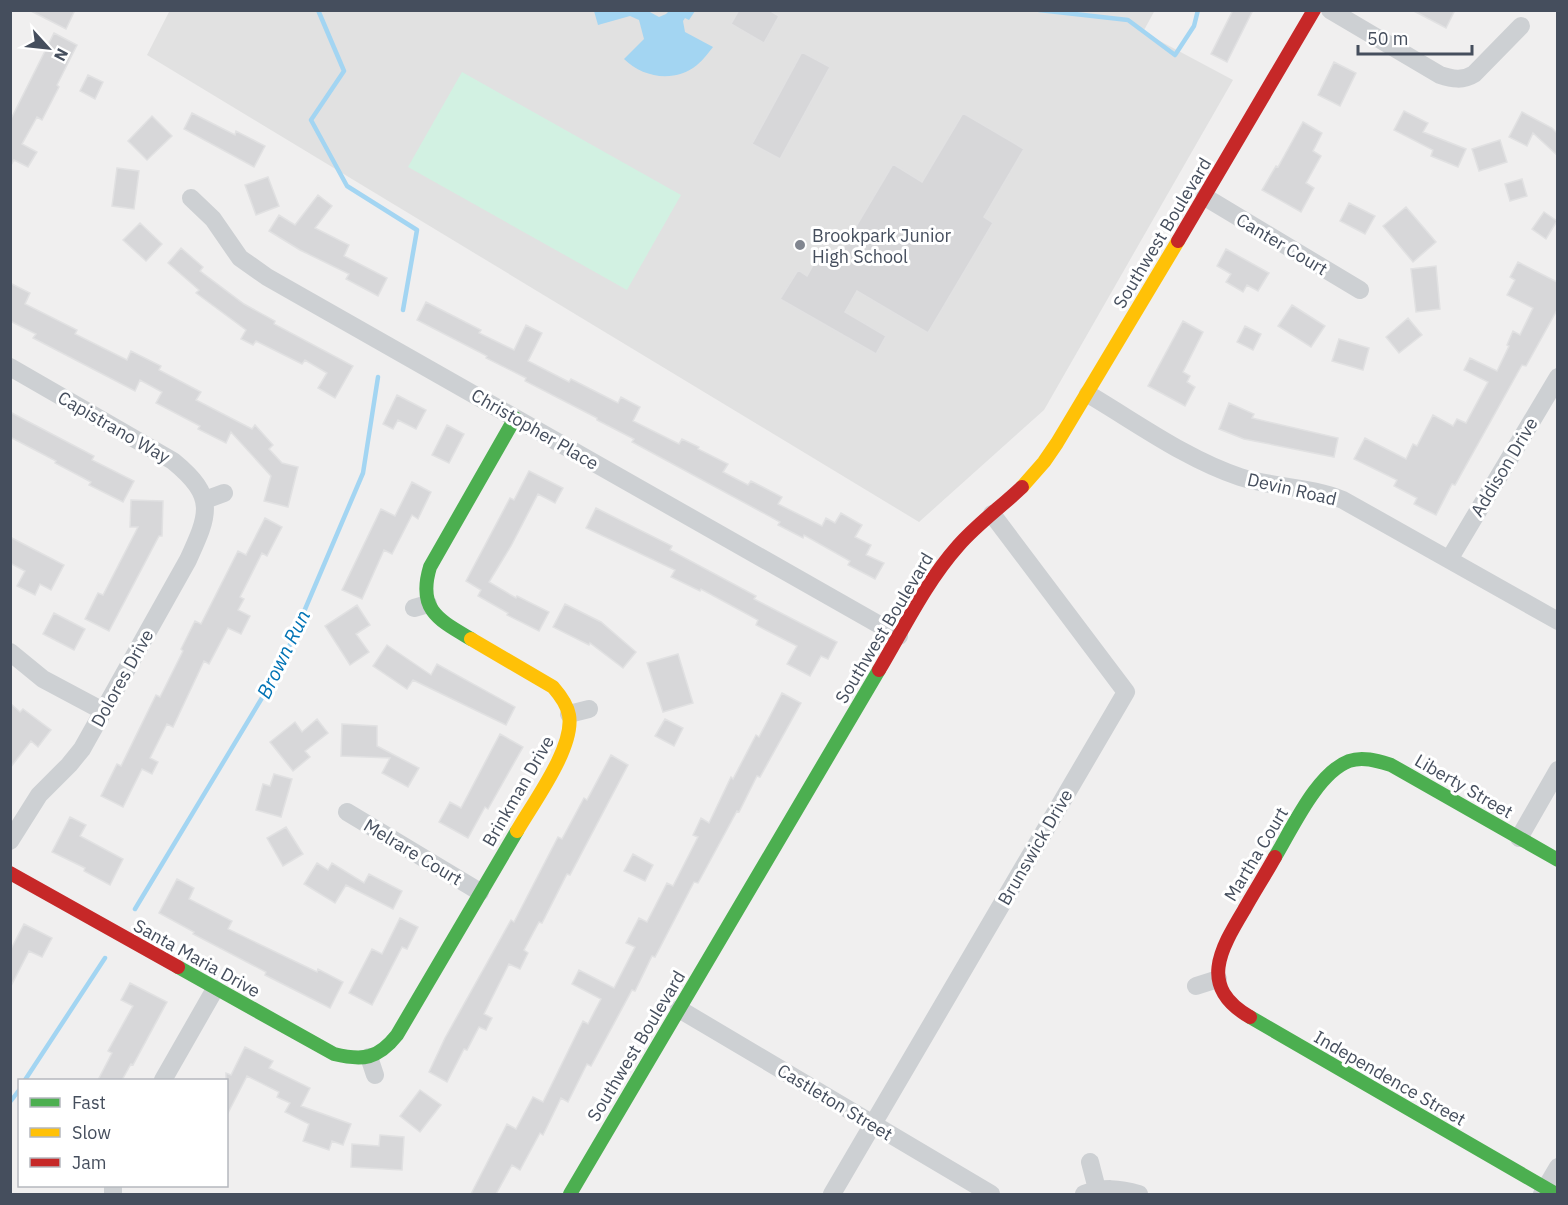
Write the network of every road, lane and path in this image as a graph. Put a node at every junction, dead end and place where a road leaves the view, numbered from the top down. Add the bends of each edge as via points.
1 (1314, 10) edge
2 (1330, 10) edge
3 (1521, 26) dead end
4 (1205, 197) junction
5 (191, 198) dead end
6 (1360, 290) dead end
7 (10, 367) edge
8 (1557, 377) edge
9 (1088, 394) junction
10 (515, 418) junction
11 (224, 493) dead end
12 (205, 500) junction
13 (992, 514) junction
14 (1450, 558) junction
15 (1557, 621) edge
16 (898, 636) junction
17 (10, 652) edge
18 (589, 709) dead end
19 (103, 711) junction
20 (569, 714) junction
21 (1349, 760) joint
22 (1557, 770) edge
23 (347, 812) dead end
24 (1519, 838) junction
25 (10, 841) edge
26 (1557, 860) edge
27 (10, 873) edge
28 (480, 892) junction
29 (1218, 979) junction
30 (1196, 986) dead end
31 (215, 989) junction
32 (679, 1009) junction
33 (369, 1057) junction
34 (375, 1075) dead end
35 (164, 1079) edge
36 (873, 1125) junction
37 (1090, 1162) dead end
38 (1557, 1167) edge
39 (1091, 1192) edge
40 (1548, 1192) edge
41 (570, 1194) edge
42 (832, 1194) edge
43 (991, 1194) edge
44 (1139, 1194) edge

1 - 4 street, Southwest Boulevard
2 - 3 street via 1452,79 1467,79 1474,74
4 - 6 street, Canter Court
4 - 9 street, Southwest Boulevard
5 - 10 street, Christopher Place via 251,267
7 - 12 street, Capistrano Way via 166,456 187,472
8 - 14 street, Addison Drive
9 - 13 street, Southwest Boulevard via 1038,470
9 - 14 street, Devin Road via 1215,467 1242,477 1327,493
10 - 16 street, Christopher Place
10 - 20 street via 430,567 421,606 553,687
11 - 12 street
12 - 19 street, Dolores Drive via 202,530 188,560
13 - 16 street, Southwest Boulevard via 945,562
13 - 36 street, Brunswick Drive via 1126,692
14 - 15 street, Devin Road
16 - 32 street, Southwest Boulevard
17 - 19 street via 43,679
18 - 20 street
19 - 25 street, Dolores Drive via 82,749 39,795
20 - 28 street, Brinkman Drive via 568,741 559,759
21 - 24 street, Liberty Street via 1370,758 1391,765
21 - 29 street, Martha Court via 1316,789 1258,885 1219,954
22 - 24 street
23 - 28 street, Melrare Court
24 - 26 street, Liberty Street
27 - 31 street, Santa Maria Drive
28 - 33 street, Brinkman Drive via 397,1035 386,1049
29 - 30 street
29 - 40 street, Independence Street via 1226,998 1241,1012
31 - 33 street, Santa Maria Drive via 334,1054 351,1059
31 - 35 street
32 - 36 street, Castleton Street
32 - 41 street, Southwest Boulevard
33 - 34 street
36 - 42 street, Brunswick Drive
36 - 43 street, Castleton Street
37 - 39 street
38 - 40 street
39 - 44 street via 1118,1188

